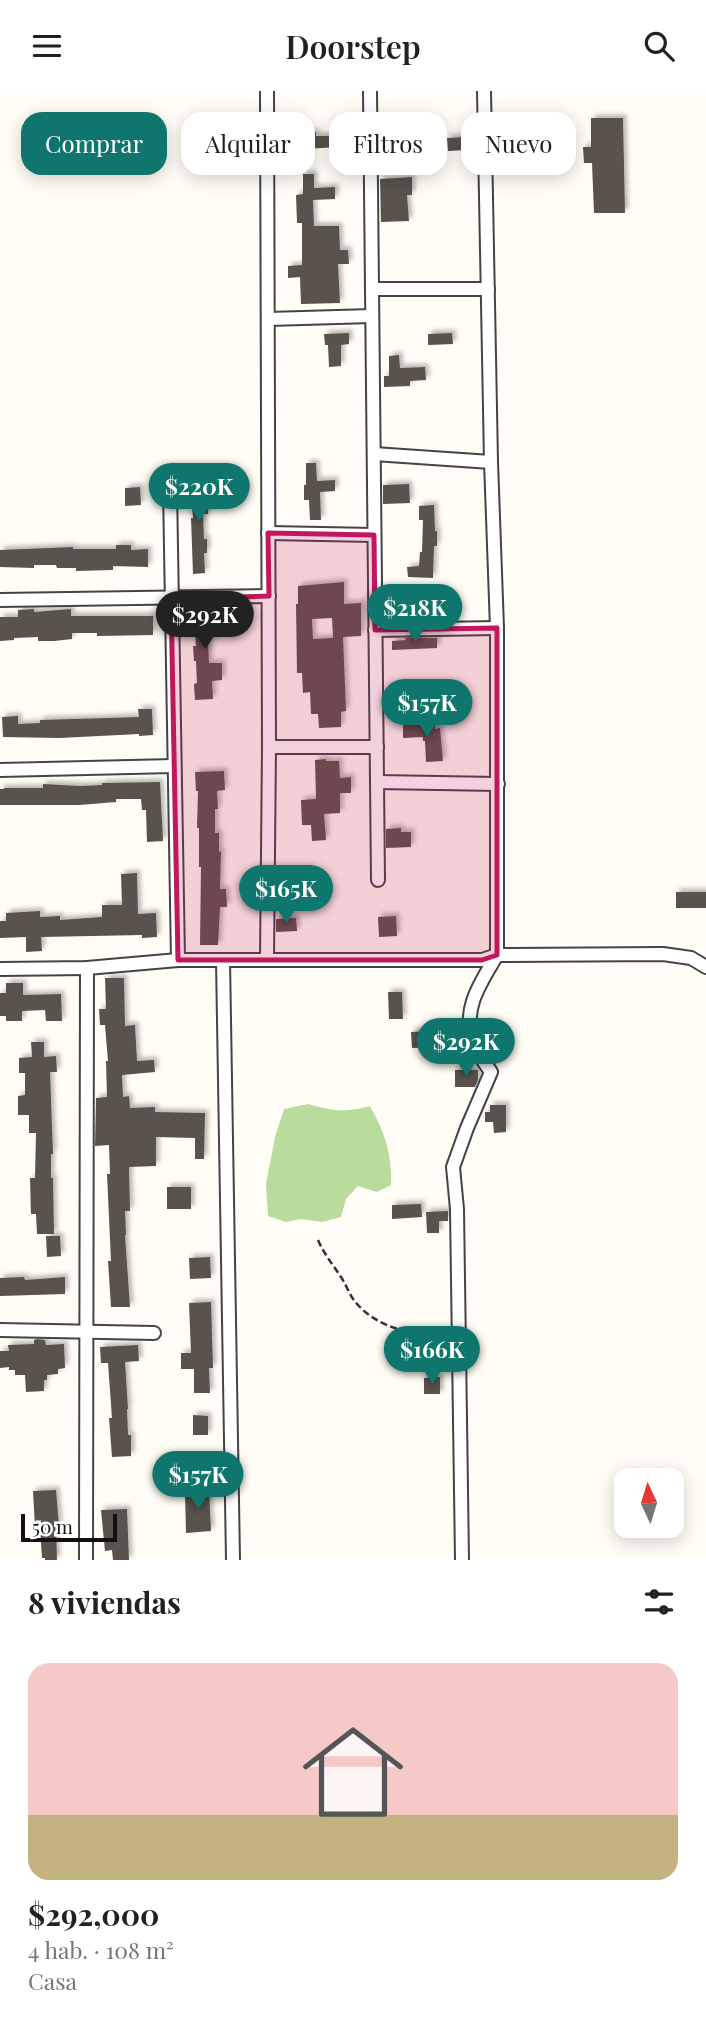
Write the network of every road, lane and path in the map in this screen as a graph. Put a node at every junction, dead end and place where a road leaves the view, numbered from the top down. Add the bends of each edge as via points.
1 (267, 91) edge
2 (370, 91) edge
3 (484, 91) edge
4 (372, 289) junction
5 (488, 289) junction
6 (372, 316) junction
7 (268, 319) junction
8 (374, 454) junction
9 (491, 462) junction
10 (170, 489) dead end
11 (268, 533) junction
12 (374, 535) junction
13 (268, 596) junction
14 (171, 599) junction
15 (0, 600) edge
16 (498, 628) junction
17 (375, 630) junction
18 (269, 747) junction
19 (377, 747) junction
20 (174, 766) junction
21 (0, 770) edge
22 (377, 782) junction
23 (498, 784) junction
24 (378, 880) dead end
25 (497, 955) junction
26 (267, 959) junction
27 (178, 960) junction
28 (223, 960) junction
29 (706, 967) edge
30 (87, 968) junction
31 (0, 969) edge
32 (318, 1240) dead end
33 (0, 1330) edge
34 (86, 1332) junction
35 (154, 1333) dead end
36 (459, 1335) junction
37 (86, 1560) edge
38 (233, 1560) edge
39 (462, 1560) edge

1 - 7 street
2 - 4 street
3 - 5 street
4 - 5 street
4 - 6 street
5 - 9 street
6 - 7 street
6 - 8 street
7 - 11 street
8 - 9 street
8 - 12 street
9 - 16 street
10 - 14 street
11 - 12 street
11 - 13 street
12 - 17 street
13 - 14 street
13 - 18 street
14 - 15 street
14 - 20 street
16 - 17 street
16 - 23 street
17 - 19 street
18 - 19 street
18 - 26 street
19 - 22 street
20 - 21 street
20 - 27 street
22 - 23 street
22 - 24 street
23 - 25 street
25 - 26 street via 482,960
25 - 29 street via 663,954 691,958
25 - 36 street via 475,990 469,1021 474,1045 491,1072 453,1167
26 - 28 street
27 - 28 street
27 - 30 street
28 - 38 street
30 - 31 street
30 - 34 street
32 - 36 path via 358,1305 382,1324 408,1333
33 - 34 street
34 - 35 street
34 - 37 street
36 - 39 street

